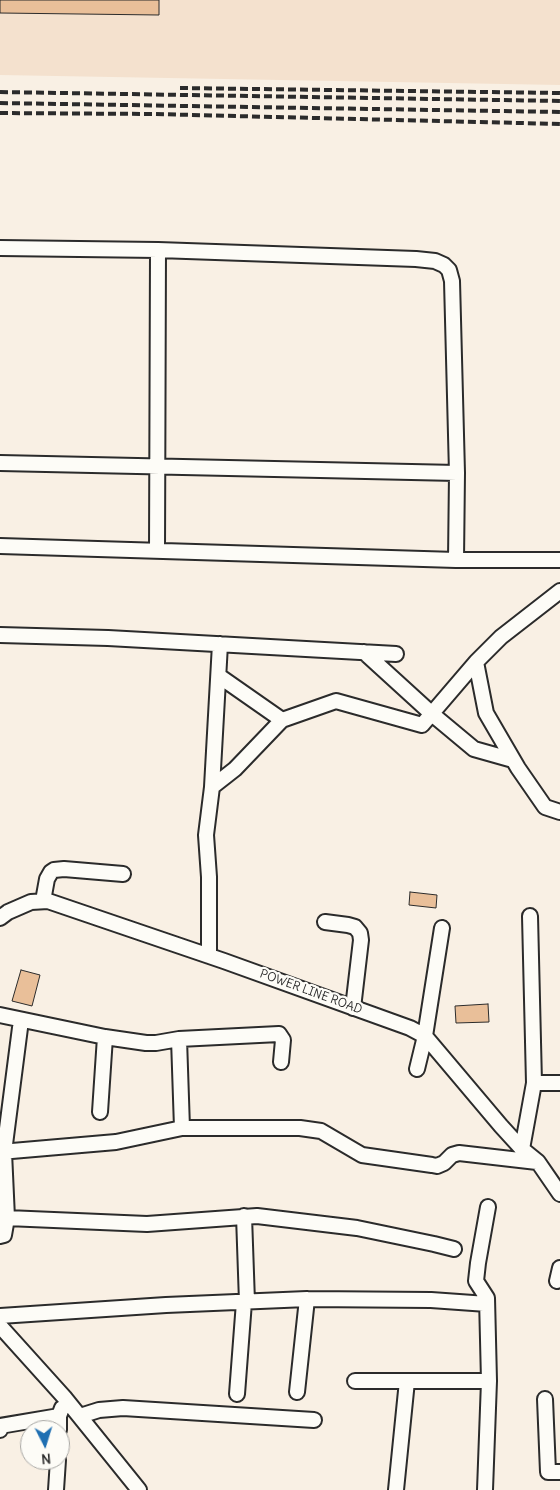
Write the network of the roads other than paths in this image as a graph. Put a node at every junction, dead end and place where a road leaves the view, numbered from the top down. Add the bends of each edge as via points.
1 (0, 248) edge
2 (158, 250) junction
3 (0, 464) edge
4 (157, 467) junction
5 (457, 473) junction
6 (0, 546) edge
7 (157, 551) junction
8 (456, 560) junction
9 (560, 560) edge
10 (560, 591) edge
11 (0, 635) edge
12 (220, 644) junction
13 (364, 652) junction
14 (396, 654) dead end
15 (476, 662) junction
16 (219, 676) junction
17 (432, 714) junction
18 (282, 720) junction
19 (513, 760) junction
20 (212, 787) junction
21 (560, 812) edge
22 (123, 874) dead end
23 (43, 901) junction
24 (530, 916) dead end
25 (0, 918) edge
26 (324, 922) dead end
27 (442, 928) dead end
28 (209, 956) junction
29 (353, 1008) junction
30 (0, 1016) edge
31 (21, 1020) junction
32 (425, 1036) junction
33 (105, 1037) junction
34 (179, 1040) junction
35 (281, 1062) dead end
36 (417, 1069) dead end
37 (534, 1083) junction
38 (560, 1083) edge
39 (100, 1112) dead end
40 (182, 1128) junction
41 (522, 1149) junction
42 (2, 1152) edge
43 (538, 1162) junction
44 (560, 1194) edge
45 (488, 1207) dead end
46 (244, 1216) junction
47 (7, 1218) junction
48 (0, 1236) edge
49 (454, 1249) dead end
50 (307, 1299) junction
51 (245, 1302) junction
52 (487, 1304) junction
53 (0, 1316) edge
54 (0, 1326) edge
55 (355, 1381) dead end
56 (407, 1381) junction
57 (489, 1381) junction
58 (297, 1392) dead end
59 (237, 1394) dead end
60 (64, 1397) junction
61 (545, 1399) dead end
62 (80, 1416) junction
63 (60, 1420) edge
64 (314, 1420) dead end
65 (20, 1424) edge
66 (0, 1425) edge
67 (0, 1430) edge
68 (57, 1470) edge
69 (560, 1472) edge
70 (56, 1490) edge
71 (139, 1490) edge
72 (396, 1490) edge
73 (485, 1490) edge

1 - 2 street
2 - 4 street
2 - 5 street via 416,259 444,265 452,281
3 - 4 street
4 - 5 street
4 - 7 street
5 - 8 street
6 - 7 street
7 - 8 street
8 - 9 street
10 - 15 street via 501,637
11 - 12 street
12 - 13 street
12 - 16 street
13 - 14 street
13 - 17 street
15 - 17 street
15 - 19 street via 486,714
16 - 18 street
16 - 20 street
17 - 18 street via 422,725 336,701
17 - 19 street via 474,749
18 - 20 street via 236,769
19 - 21 street via 545,808
20 - 28 street via 206,835
22 - 23 street via 54,870 47,879
23 - 25 street, POWER LINE ROAD via 18,907
23 - 28 street, POWER LINE ROAD via 67,906
24 - 37 street
26 - 29 street via 355,927 360,933
27 - 32 street
28 - 29 street, POWER LINE ROAD
29 - 32 street, POWER LINE ROAD
30 - 31 street
31 - 33 street
31 - 42 street
32 - 36 street
32 - 41 street, POWER LINE ROAD
33 - 34 street via 146,1043
33 - 39 street
34 - 35 street via 279,1034 283,1040
34 - 40 street
37 - 38 street
37 - 41 street
40 - 42 street via 116,1142
40 - 43 street via 312,1129 362,1155 437,1166 459,1153
41 - 43 street, POWER LINE ROAD
42 - 47 street
43 - 44 street, POWER LINE ROAD
45 - 52 street via 476,1277
46 - 47 street via 147,1224
46 - 49 street via 357,1228
46 - 51 street
47 - 48 street via 4,1235
50 - 51 street
50 - 52 street
50 - 58 street
51 - 53 street
51 - 59 street
52 - 57 street
54 - 60 street
55 - 56 street
56 - 57 street
56 - 72 street
57 - 73 street
60 - 62 street
60 - 63 street
61 - 69 street via 548,1472
62 - 64 street via 123,1408
62 - 71 street
65 - 66 street
66 - 67 street
68 - 70 street

